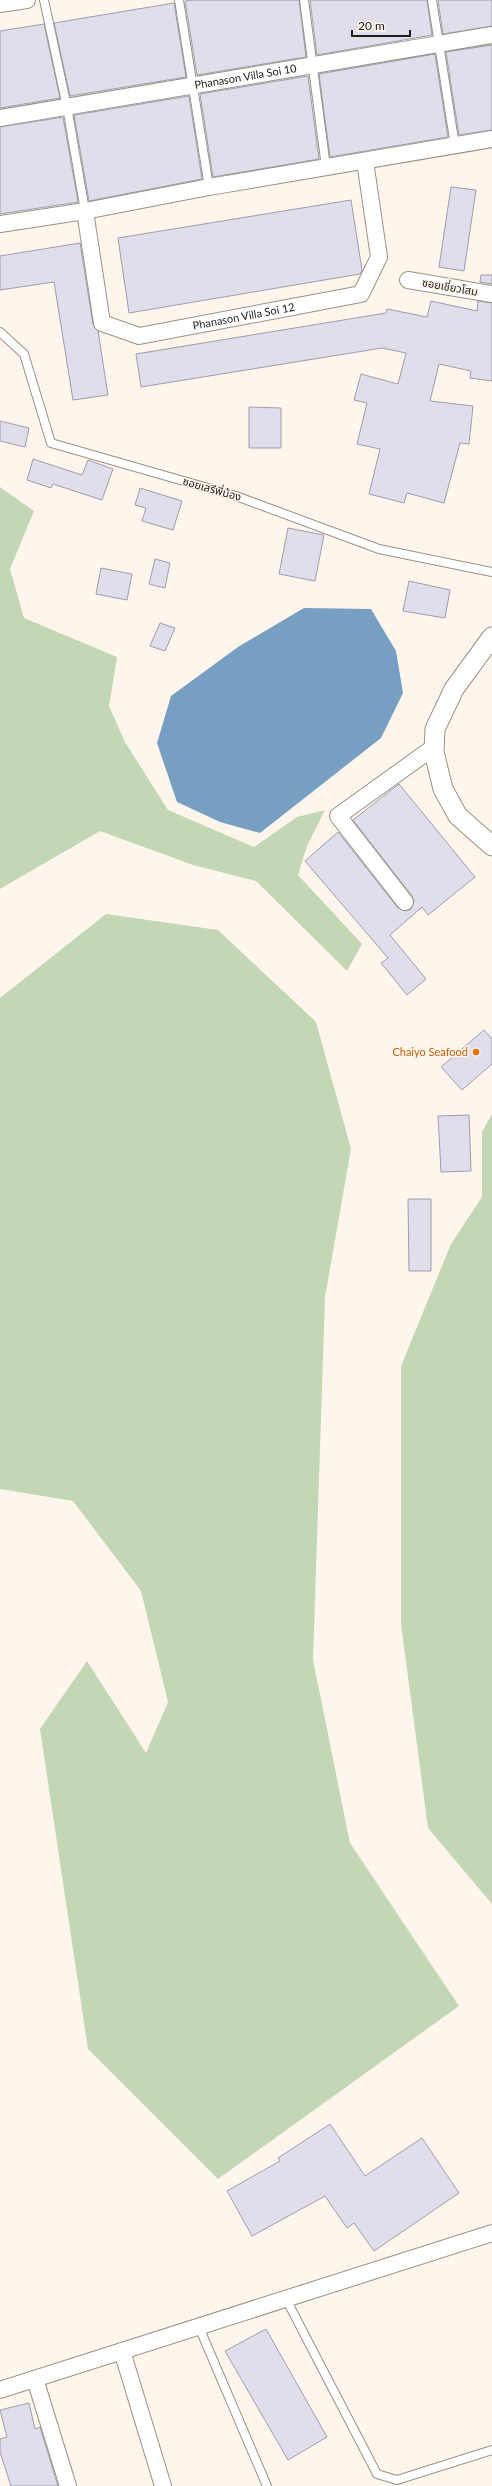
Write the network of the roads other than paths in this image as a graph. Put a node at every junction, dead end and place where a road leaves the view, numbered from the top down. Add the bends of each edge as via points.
1 (27, 0) edge
2 (44, 0) edge
3 (179, 0) edge
4 (304, 0) edge
5 (432, 0) edge
6 (0, 4) edge
7 (492, 35) edge
8 (439, 43) junction
9 (313, 65) junction
10 (193, 86) junction
11 (67, 107) junction
12 (0, 118) edge
13 (492, 139) edge
14 (455, 146) junction
15 (364, 161) junction
16 (326, 167) junction
17 (209, 187) junction
18 (85, 211) junction
19 (0, 224) edge
20 (408, 280) dead end
21 (492, 294) edge
22 (0, 332) edge
23 (492, 572) edge
24 (492, 637) edge
25 (434, 746) junction
26 (492, 846) edge
27 (406, 902) dead end
28 (492, 2233) edge
29 (286, 2299) junction
30 (200, 2327) junction
31 (122, 2351) junction
32 (35, 2379) junction
33 (0, 2390) edge
34 (492, 2450) edge
35 (68, 2486) edge
36 (164, 2486) edge
37 (267, 2486) edge

1 - 6 street
2 - 11 lane
3 - 10 lane
4 - 9 lane
5 - 8 lane
7 - 8 street, Phanason Villa Soi 10
8 - 9 street, Phanason Villa Soi 10
8 - 14 lane
9 - 10 street, Phanason Villa Soi 10
9 - 16 lane
10 - 11 street, Phanason Villa Soi 10
10 - 17 lane
11 - 12 street, Phanason Villa Soi 10
11 - 18 lane
13 - 14 street
14 - 15 street
15 - 16 street
15 - 18 street, Phanason Villa Soi 12 via 379,257 361,294 139,336 102,323
16 - 17 street
17 - 18 street
18 - 19 street
20 - 21 street, ซอยเชี่ยวโสม
22 - 23 lane, ซอยเสรีพี่น้อง via 24,354 52,443 236,496 379,549
24 - 25 street via 454,689 435,729
25 - 26 street via 443,789 458,816
25 - 27 street via 338,816
28 - 29 street
29 - 30 street
29 - 34 lane via 377,2474 397,2480
30 - 31 street
30 - 37 lane
31 - 32 street
31 - 36 street
32 - 33 street
32 - 35 street

